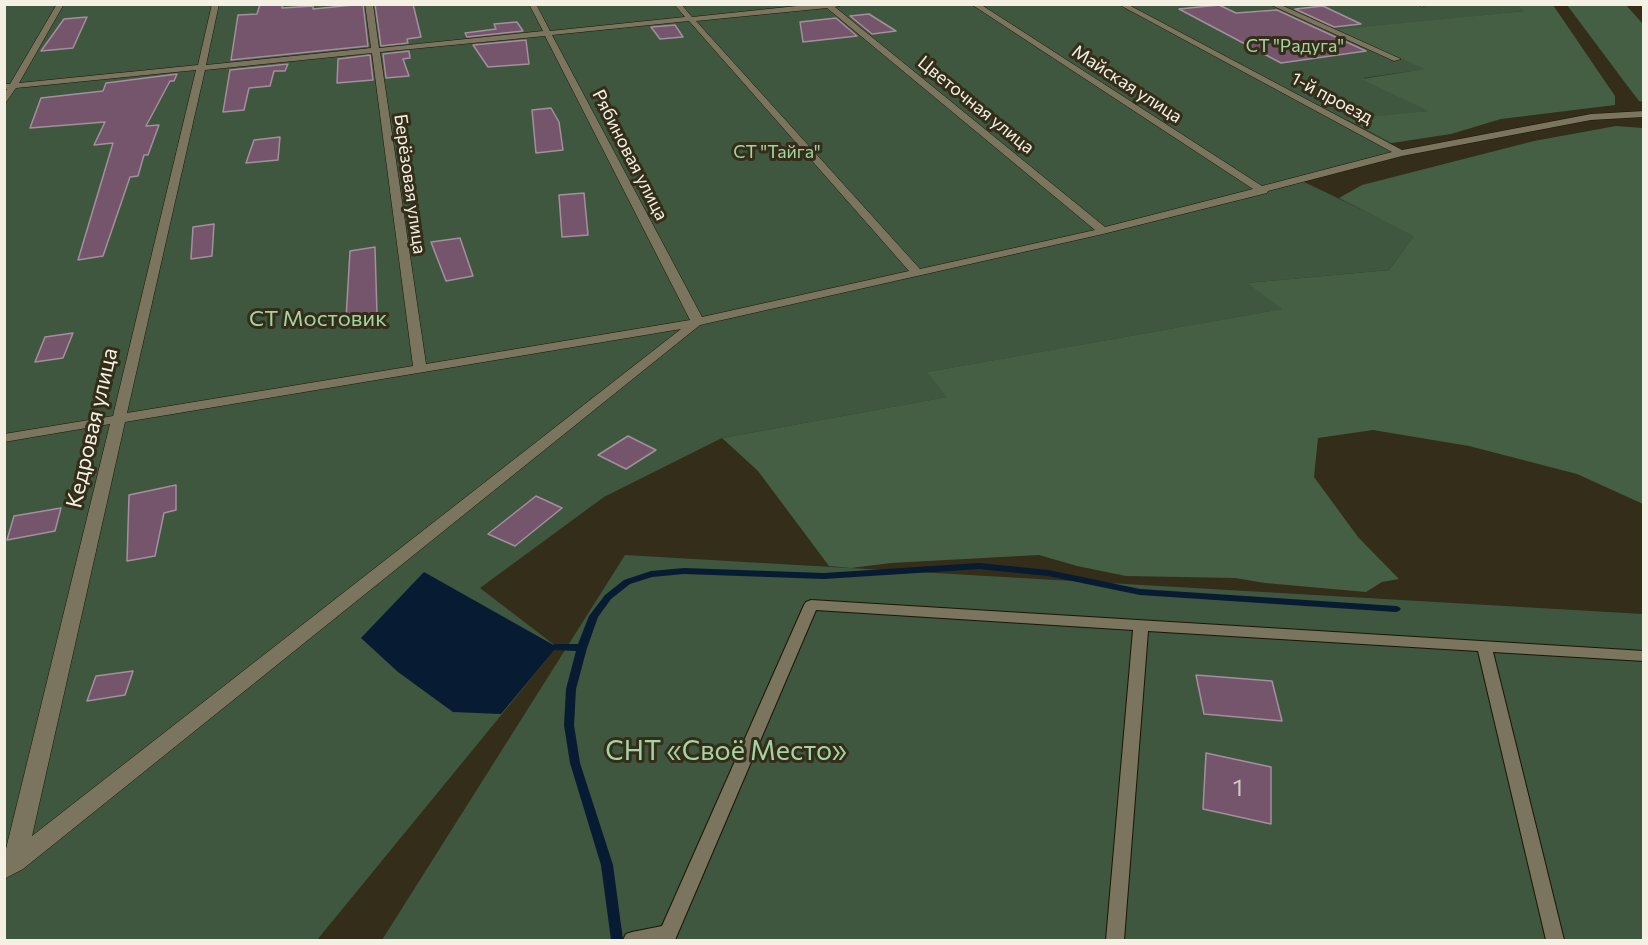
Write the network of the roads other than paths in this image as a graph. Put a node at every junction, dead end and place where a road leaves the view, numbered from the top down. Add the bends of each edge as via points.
1 (62, 4) edge
2 (216, 4) edge
3 (369, 4) edge
4 (532, 4) edge
5 (677, 4) edge
6 (843, 4) edge
7 (974, 4) edge
8 (1121, 4) edge
9 (1272, 4) edge
10 (828, 5) edge
11 (690, 20) junction
12 (549, 33) junction
13 (375, 51) junction
14 (1397, 59) dead end
15 (200, 68) junction
16 (15, 86) junction
17 (4, 87) edge
18 (4, 102) edge
19 (1644, 114) edge
20 (1401, 153) junction
21 (1263, 191) junction
22 (1103, 231) junction
23 (917, 273) junction
24 (698, 322) junction
25 (420, 369) junction
26 (117, 419) junction
27 (4, 438) edge
28 (1141, 624) junction
29 (1484, 646) junction
30 (1644, 656) edge
31 (10, 866) edge
32 (667, 937) edge
33 (632, 940) edge
34 (1115, 940) edge
35 (1555, 940) edge

1 - 16 street
2 - 15 street, Кедровая улица
3 - 13 street, Берёзовая улица
4 - 12 street, Рябиновая улица
5 - 11 street
6 - 10 street
7 - 21 street, Майская улица
8 - 20 street, 1-й проезд
9 - 14 street
10 - 11 street
10 - 22 street, Цветочная улица
11 - 12 street
11 - 23 street
12 - 13 street
12 - 24 street, Рябиновая улица
13 - 15 street
13 - 25 street, Берёзовая улица
15 - 16 street
15 - 26 street, Кедровая улица
16 - 17 street
16 - 18 street
19 - 20 street via 1591,117
20 - 21 street
21 - 22 street
22 - 23 street
23 - 24 street
24 - 25 street
24 - 31 street
25 - 26 street
26 - 27 street
26 - 31 street, Кедровая улица
28 - 29 lane
28 - 32 lane via 811,605
28 - 34 lane
29 - 30 lane
29 - 35 lane
32 - 33 lane

